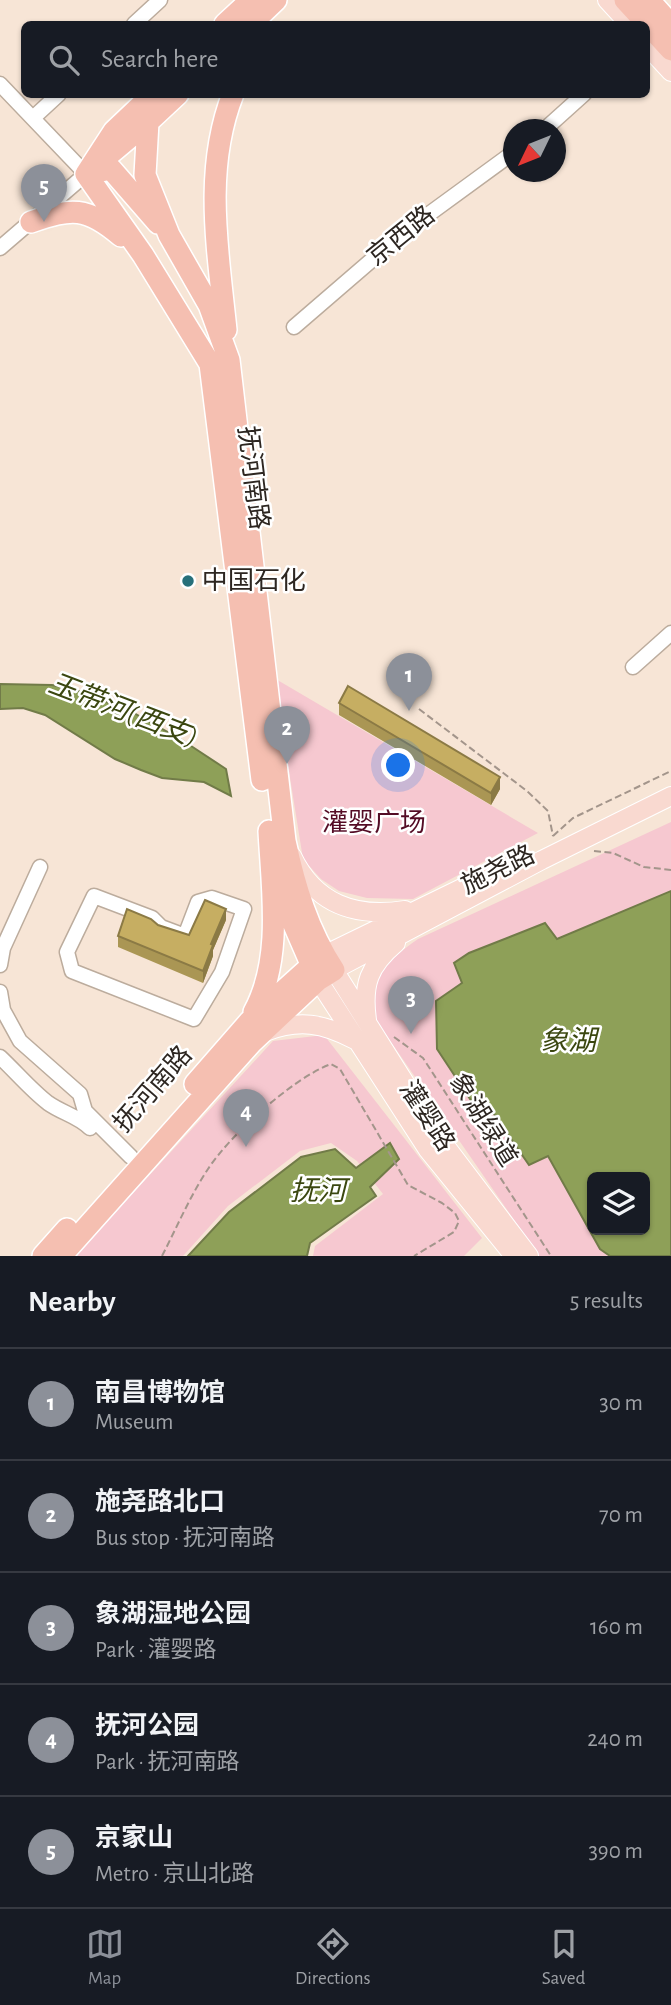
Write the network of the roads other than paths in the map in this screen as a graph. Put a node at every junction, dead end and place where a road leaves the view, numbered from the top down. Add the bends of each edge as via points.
1 (160, 0) edge
2 (251, 0) edge
3 (276, 0) edge
4 (291, 0) edge
5 (607, 0) edge
6 (625, 0) edge
7 (649, 0) edge
8 (137, 21) edge
9 (228, 21) edge
10 (254, 21) edge
11 (274, 21) edge
12 (630, 21) edge
13 (636, 21) edge
14 (671, 25) edge
15 (650, 37) edge
16 (650, 43) edge
17 (671, 50) edge
18 (671, 72) edge
19 (0, 84) edge
20 (54, 98) edge
21 (148, 98) edge
22 (174, 98) edge
23 (232, 98) edge
24 (580, 98) edge
25 (33, 118) junction
26 (556, 119) edge
27 (148, 122) junction
28 (503, 159) edge
29 (86, 174) junction
30 (30, 222) junction
31 (169, 235) junction
32 (0, 248) edge
33 (143, 255) junction
34 (295, 327) dead end
35 (229, 360) junction
36 (671, 633) edge
37 (633, 667) dead end
38 (671, 784) edge
39 (671, 796) edge
40 (277, 836) junction
41 (40, 867) dead end
42 (244, 909) joint
43 (422, 914) junction
44 (0, 965) edge
45 (322, 967) junction
46 (0, 992) edge
47 (367, 1023) junction
48 (255, 1028) junction
49 (355, 1040) junction
50 (0, 1057) edge
51 (129, 1160) junction
52 (43, 1256) edge
53 (61, 1256) edge
54 (514, 1256) edge
55 (529, 1256) edge

1 - 8 street
2 - 9 highway
3 - 10 highway
4 - 11 highway
5 - 12 main road
6 - 13 highway
7 - 14 highway
15 - 17 highway
16 - 18 main road
19 - 25 street
20 - 25 street
21 - 29 highway via 114,131
22 - 27 highway
23 - 35 highway via 217,155 214,200
24 - 26 street
25 - 29 street
27 - 29 highway
27 - 31 highway, 抚河南路 via 145,175
28 - 34 street, 京西路 via 403,233
29 - 30 street
29 - 31 highway via 111,169
29 - 33 highway, 抚河南路
30 - 32 street
30 - 33 highway via 63,211 83,213 106,223
31 - 35 highway, 抚河南路 via 209,305
33 - 40 highway, 抚河南路 via 210,364
35 - 40 highway, 抚河南路
36 - 37 street
38 - 43 main road, 施尧路
39 - 43 main road, 施尧路
40 - 43 main road via 324,898 344,908
40 - 45 highway, 抚河南路 via 281,895
40 - 48 highway via 268,978
41 - 44 street via 2,948
42 - 42 street via 222,972 194,1019 72,971 67,952 94,895 185,936 198,902 212,898
43 - 45 main road, 施尧路
43 - 47 main road via 369,975 364,1001
45 - 47 main road, 灌婴路
45 - 48 highway, 抚河南路
45 - 49 main road, 灌婴路
46 - 51 street via 20,1041 80,1094 85,1111
47 - 55 main road, 灌婴路 via 441,1140
48 - 49 main road via 324,1026
48 - 51 highway, 抚河南路
48 - 53 highway, 抚河南路
49 - 54 main road, 灌婴路 via 428,1150
50 - 51 street via 46,1101 80,1119
51 - 52 highway, 抚河南路

